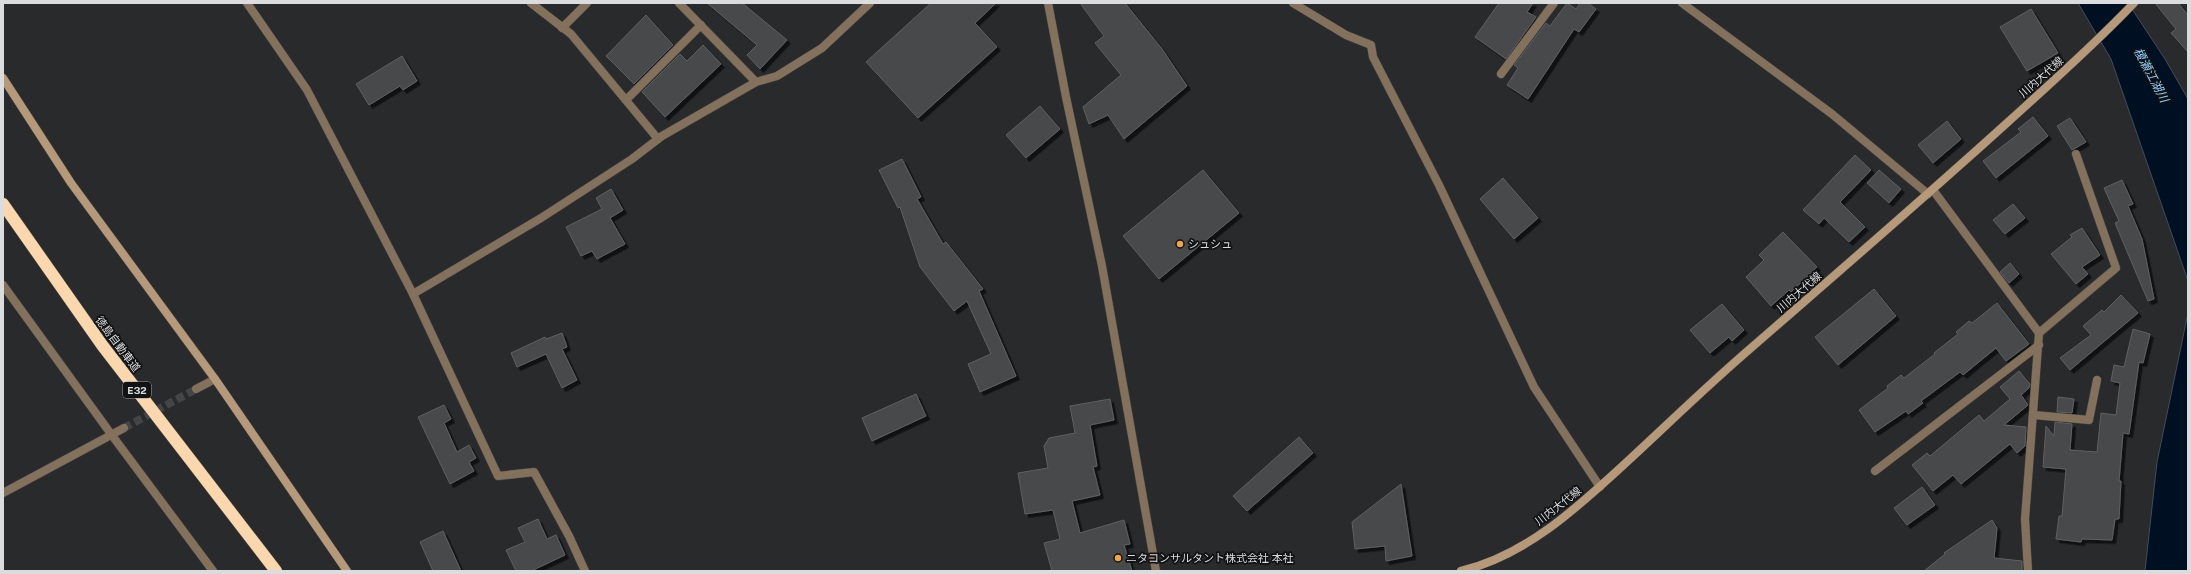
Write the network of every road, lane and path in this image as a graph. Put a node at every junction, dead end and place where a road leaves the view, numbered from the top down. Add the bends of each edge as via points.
1 (247, 3) edge
2 (531, 3) edge
3 (587, 3) edge
4 (679, 3) edge
5 (870, 3) edge
6 (1048, 3) edge
7 (1293, 3) edge
8 (1554, 3) edge
9 (1682, 3) edge
10 (2134, 3) edge
11 (701, 25) junction
12 (562, 28) junction
13 (1501, 74) dead end
14 (3, 78) edge
15 (756, 82) junction
16 (626, 100) junction
17 (658, 138) junction
18 (2076, 154) dead end
19 (1931, 192) junction
20 (3, 204) edge
21 (3, 285) edge
22 (413, 294) junction
23 (2039, 333) junction
24 (2039, 345) junction
25 (215, 380) junction
26 (2097, 380) dead end
27 (196, 389) tunnel mouth
28 (2034, 415) junction
29 (124, 428) tunnel mouth
30 (111, 434) junction
31 (1875, 470) dead end
32 (1600, 486) junction
33 (3, 493) edge
34 (213, 571) edge
35 (276, 571) edge
36 (347, 571) edge
37 (585, 571) edge
38 (1156, 571) edge
39 (1461, 571) edge
40 (2028, 571) edge

1 - 22 street via 307,90
2 - 12 street
3 - 12 street
4 - 11 street
5 - 15 street via 822,48 776,76
6 - 38 street via 1102,266
7 - 32 street via 1346,35 1371,45 1372,57 1439,185 1534,387
8 - 13 street
9 - 19 street via 1832,114
10 - 19 main road, 川内大代線 via 2096,42
11 - 15 street
11 - 16 street
12 - 16 street via 571,34
14 - 25 main road via 71,183
15 - 17 street
16 - 17 street
17 - 22 street via 632,159 541,218
18 - 23 street via 2116,268
19 - 23 street
19 - 32 main road, 川内大代線 via 1749,349
20 - 35 highway, 徳島自動車道 / E32 via 102,345
21 - 30 street
22 - 37 street via 498,476 534,472
23 - 24 street
24 - 28 street
24 - 31 street
25 - 27 street
25 - 36 main road
26 - 28 street via 2089,420
28 - 40 street via 2025,519
29 - 30 street
30 - 33 street
30 - 34 street
32 - 39 main road, 川内大代線 via 1561,519 1517,550 1482,566

